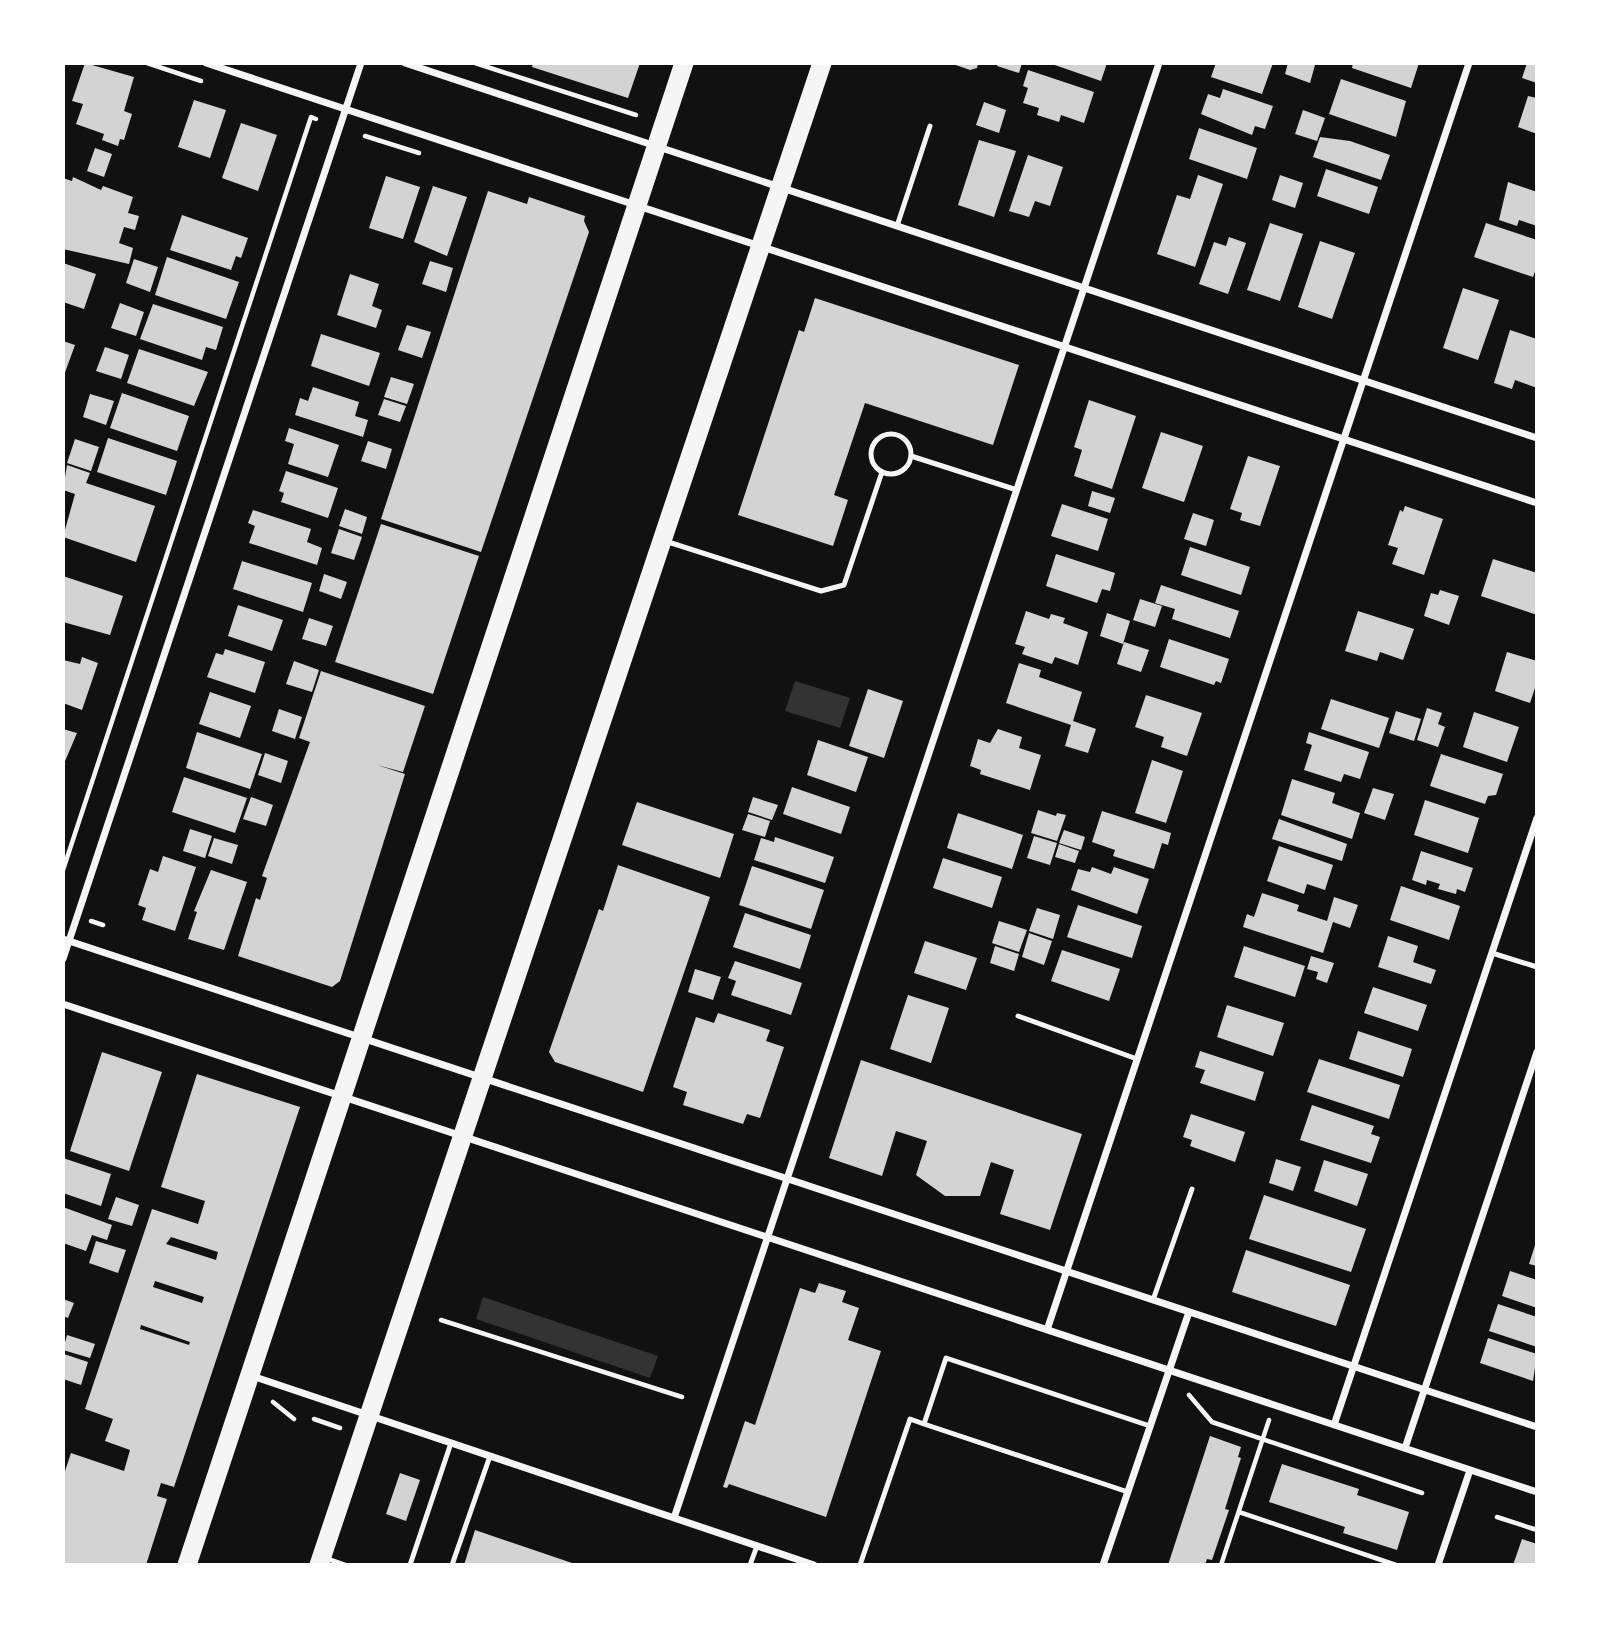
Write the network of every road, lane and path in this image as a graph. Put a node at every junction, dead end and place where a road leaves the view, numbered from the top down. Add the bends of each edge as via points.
1 (206, 63) edge
2 (361, 63) edge
3 (405, 63) edge
4 (475, 63) edge
5 (684, 63) edge
6 (822, 63) edge
7 (1159, 63) edge
8 (1469, 63) edge
9 (346, 109) junction
10 (636, 116) dead end
11 (930, 126) dead end
12 (341, 127) junction
13 (657, 147) junction
14 (780, 188) junction
15 (638, 205) junction
16 (897, 226) junction
17 (760, 246) junction
18 (1084, 288) junction
19 (1065, 347) junction
20 (1363, 381) junction
21 (1537, 438) edge
22 (1344, 439) junction
23 (911, 456) junction
24 (882, 472) junction
25 (1017, 490) junction
26 (1537, 503) edge
27 (662, 540) junction
28 (1537, 818) edge
29 (63, 870) edge
30 (66, 940) edge
31 (1492, 953) junction
32 (63, 959) edge
33 (1537, 967) edge
34 (63, 1004) edge
35 (1018, 1016) dead end
36 (362, 1040) junction
37 (1537, 1052) edge
38 (1137, 1059) junction
39 (482, 1079) junction
40 (343, 1098) junction
41 (462, 1138) junction
42 (787, 1180) junction
43 (1192, 1189) dead end
44 (767, 1238) junction
45 (1066, 1272) junction
46 (1153, 1300) junction
47 (1189, 1312) junction
48 (441, 1320) dead end
49 (1047, 1331) junction
50 (1354, 1366) junction
51 (1169, 1371) junction
52 (252, 1376) junction
53 (1424, 1390) junction
54 (1188, 1394) dead end
55 (682, 1397) dead end
56 (272, 1402) dead end
57 (1273, 1405) junction
58 (369, 1415) junction
59 (293, 1419) dead end
60 (314, 1419) dead end
61 (924, 1424) junction
62 (1334, 1425) junction
63 (1150, 1426) junction
64 (1537, 1427) edge
65 (340, 1428) dead end
66 (1263, 1440) junction
67 (451, 1443) junction
68 (1405, 1448) junction
69 (490, 1456) junction
70 (1470, 1470) junction
71 (1128, 1492) junction
72 (1537, 1492) edge
73 (1422, 1493) dead end
74 (1239, 1512) junction
75 (1497, 1517) dead end
76 (674, 1518) junction
77 (1537, 1530) edge
78 (757, 1546) junction
79 (321, 1561) edge
80 (187, 1565) edge
81 (345, 1565) edge
82 (410, 1565) edge
83 (452, 1565) edge
84 (750, 1565) edge
85 (814, 1565) edge
86 (860, 1565) edge
87 (1103, 1565) edge
88 (1221, 1565) edge
89 (1396, 1565) edge
90 (1438, 1565) edge

1 - 9 street
2 - 9 street
3 - 13 street
4 - 10 path
5 - 13 highway
6 - 14 highway
7 - 18 street
8 - 20 street
9 - 12 street
9 - 15 street
11 - 16 lane
12 - 29 path via 311,117
12 - 30 street
13 - 14 street
13 - 15 highway
14 - 16 street
14 - 17 highway
15 - 17 street
15 - 36 highway
16 - 18 street
17 - 19 street
17 - 27 highway
18 - 19 street
18 - 20 street
19 - 22 street
19 - 25 street
20 - 21 street
20 - 22 street
22 - 26 street
22 - 38 street
23 - 24 lane via 900,472
23 - 24 lane via 905,438 892,433 879,437 871,455
23 - 25 lane
24 - 27 lane via 844,585 821,591
25 - 42 street
27 - 39 highway
28 - 31 street
30 - 32 street
30 - 36 street
31 - 33 lane
31 - 50 street
34 - 40 street
35 - 38 lane
36 - 39 street
36 - 40 highway
37 - 53 street
38 - 45 street
39 - 41 highway
39 - 42 street
40 - 41 street
40 - 52 highway
41 - 44 street
41 - 58 highway
42 - 44 street
42 - 45 street
43 - 46 lane
44 - 49 street
44 - 76 street
45 - 46 street
45 - 49 street
46 - 47 street
47 - 50 street
47 - 51 street
48 - 55 path
49 - 51 street
50 - 53 street
50 - 62 street
51 - 57 street
51 - 63 street
52 - 58 street
52 - 80 highway
53 - 64 street
53 - 68 street
54 - 66 path via 1212,1422
56 - 59 path
57 - 62 street
57 - 66 path
58 - 67 street
58 - 79 highway
60 - 65 path
61 - 63 lane via 946,1358
61 - 71 lane
61 - 86 lane via 910,1419
62 - 68 street
63 - 71 street
66 - 73 path
66 - 74 path
67 - 69 street
67 - 82 lane
68 - 70 street
69 - 76 street
69 - 83 lane
70 - 72 street
70 - 90 street
71 - 87 street
74 - 88 path
74 - 89 path
75 - 77 path
76 - 78 street
78 - 84 lane
78 - 85 street
79 - 81 lane

